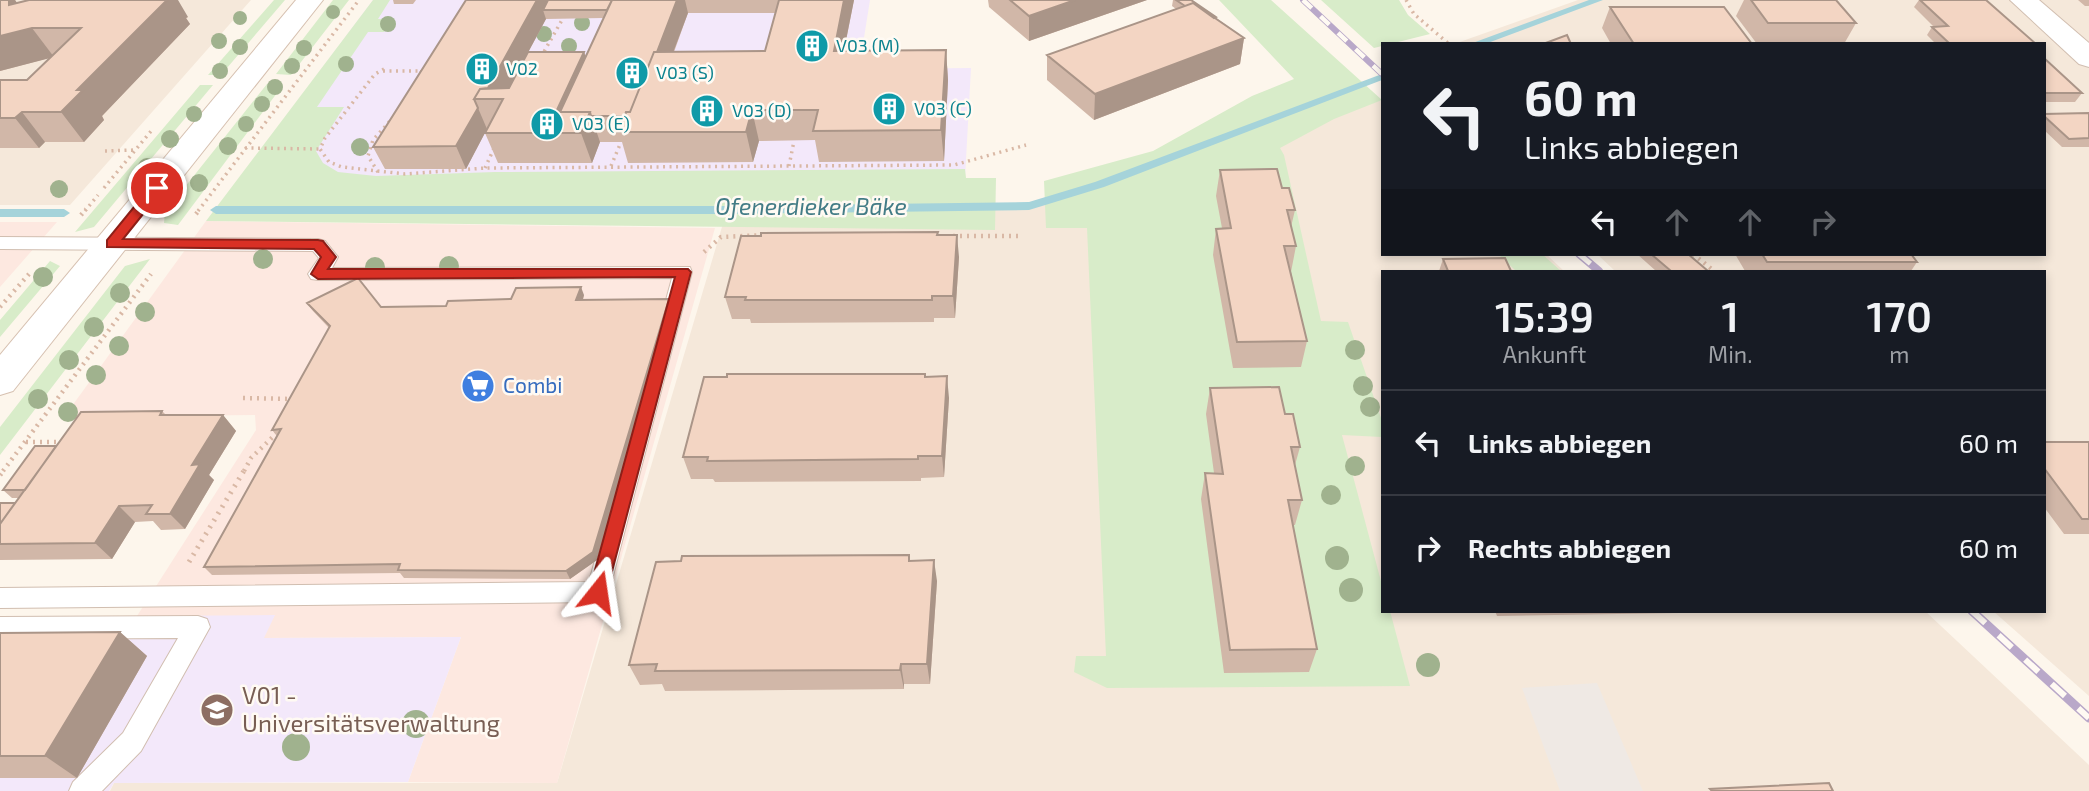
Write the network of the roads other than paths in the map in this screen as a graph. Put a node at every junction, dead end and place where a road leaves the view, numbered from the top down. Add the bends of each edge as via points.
1 (310, 0) edge
2 (2023, 0) edge
3 (2089, 58) edge
4 (0, 243) edge
5 (112, 243) junction
6 (0, 381) edge
7 (0, 598) edge
8 (0, 628) edge
9 (83, 791) edge

1 - 5 street
2 - 3 street
4 - 5 lane
5 - 6 street
5 - 7 lane via 318,245 328,257 318,274 683,272 598,592
8 - 9 lane via 198,627 132,742

